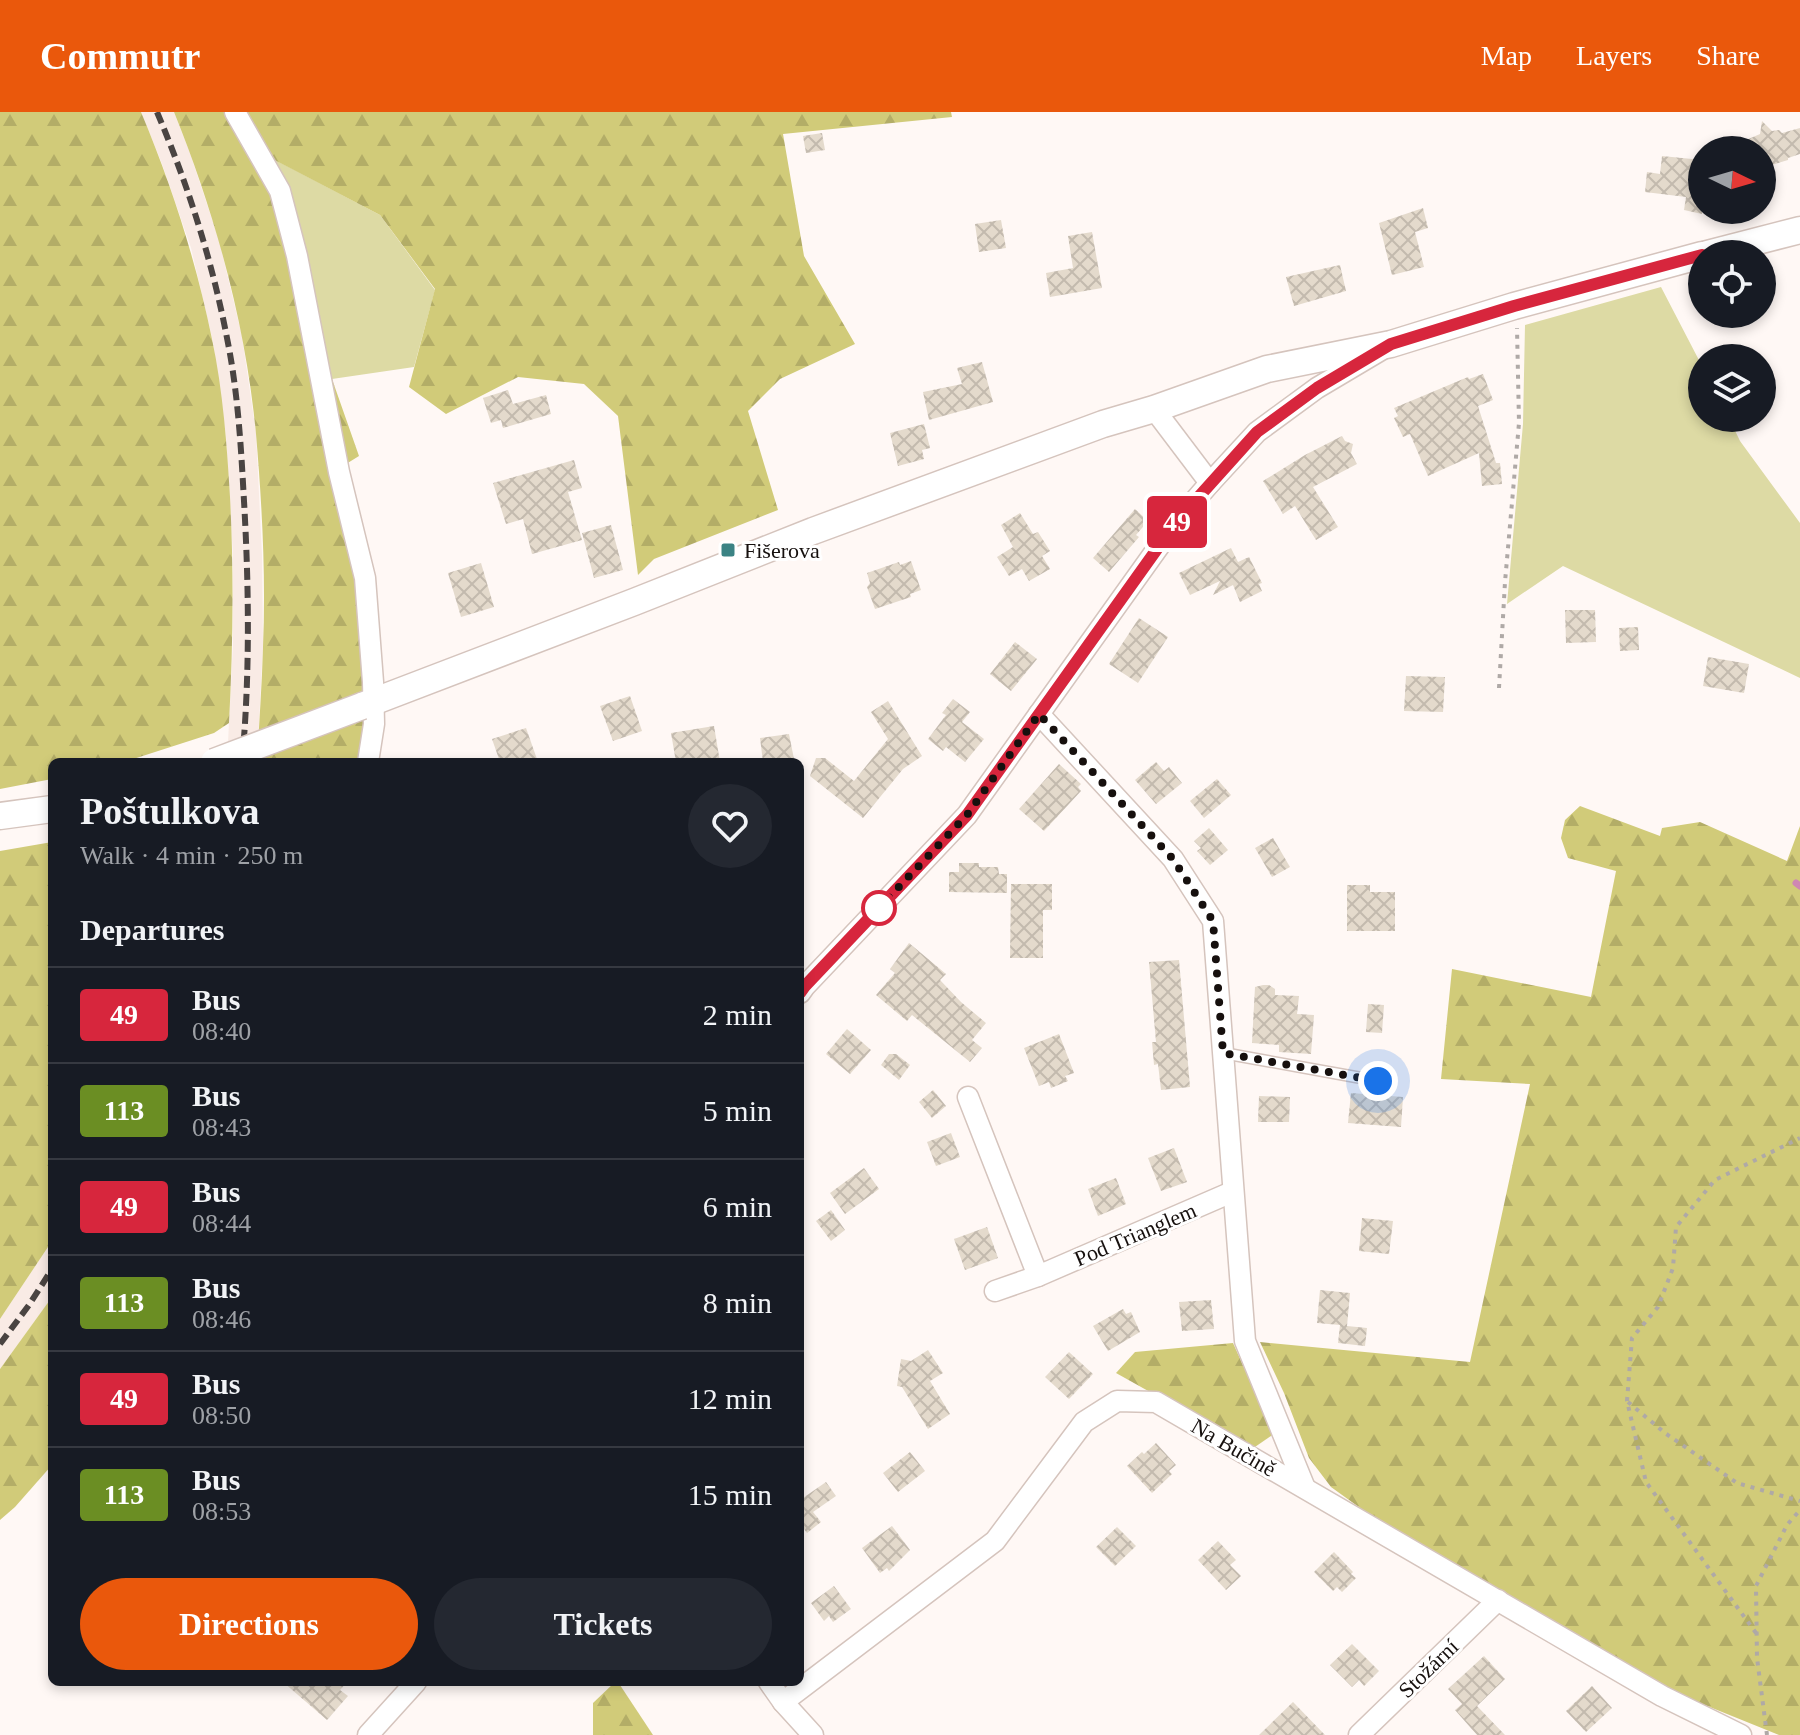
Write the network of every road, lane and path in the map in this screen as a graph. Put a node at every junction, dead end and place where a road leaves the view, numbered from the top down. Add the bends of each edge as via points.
1 (235, 112) edge
2 (1800, 230) edge
3 (1762, 240) edge
4 (1688, 260) edge
5 (1514, 306) junction
6 (1391, 344) junction
7 (1154, 409) junction
8 (1210, 483) junction
9 (1499, 688) dead end
10 (368, 704) junction
11 (1039, 714) junction
12 (225, 758) edge
13 (369, 758) edge
14 (48, 810) edge
15 (0, 816) edge
16 (804, 986) edge
17 (1223, 1053) junction
18 (1378, 1081) dead end
19 (968, 1097) dead end
20 (1800, 1138) edge
21 (1232, 1192) junction
22 (1038, 1276) junction
23 (995, 1291) dead end
24 (1627, 1401) junction
25 (1305, 1488) junction
26 (1800, 1501) edge
27 (1800, 1510) edge
28 (1498, 1600) junction
29 (1756, 1633) junction
30 (412, 1686) edge
31 (772, 1686) edge
32 (783, 1702) junction
33 (368, 1735) edge
34 (813, 1735) edge
35 (1359, 1735) edge
36 (1741, 1735) edge
37 (1767, 1735) edge

1 - 10 street via 280,191 297,256 365,578
2 - 3 street
4 - 5 street
5 - 6 street
5 - 9 path via 1519,423
6 - 7 street via 1267,369
6 - 8 street via 1257,432
7 - 8 street
7 - 10 street via 813,531
8 - 11 street
10 - 12 street, bridge
10 - 13 street via 373,735
11 - 16 street via 967,815
11 - 17 street via 1173,859 1213,921
14 - 15 street
17 - 18 lane
17 - 21 street
19 - 22 street
20 - 24 path via 1715,1180 1676,1227 1673,1268 1658,1307 1632,1338
21 - 22 street, Pod Trianglem
21 - 25 street via 1245,1341
22 - 23 street, Pod Trianglem
24 - 26 path via 1737,1483
24 - 29 path via 1646,1482
25 - 28 street, Na Bučině
25 - 32 street, Na Bučině via 1156,1402 1117,1401 1084,1422 995,1541
27 - 29 path via 1756,1586
28 - 35 street, Stožární
28 - 36 street, Na Bučině via 1662,1696
29 - 37 path
30 - 33 street
31 - 32 street
32 - 34 street

